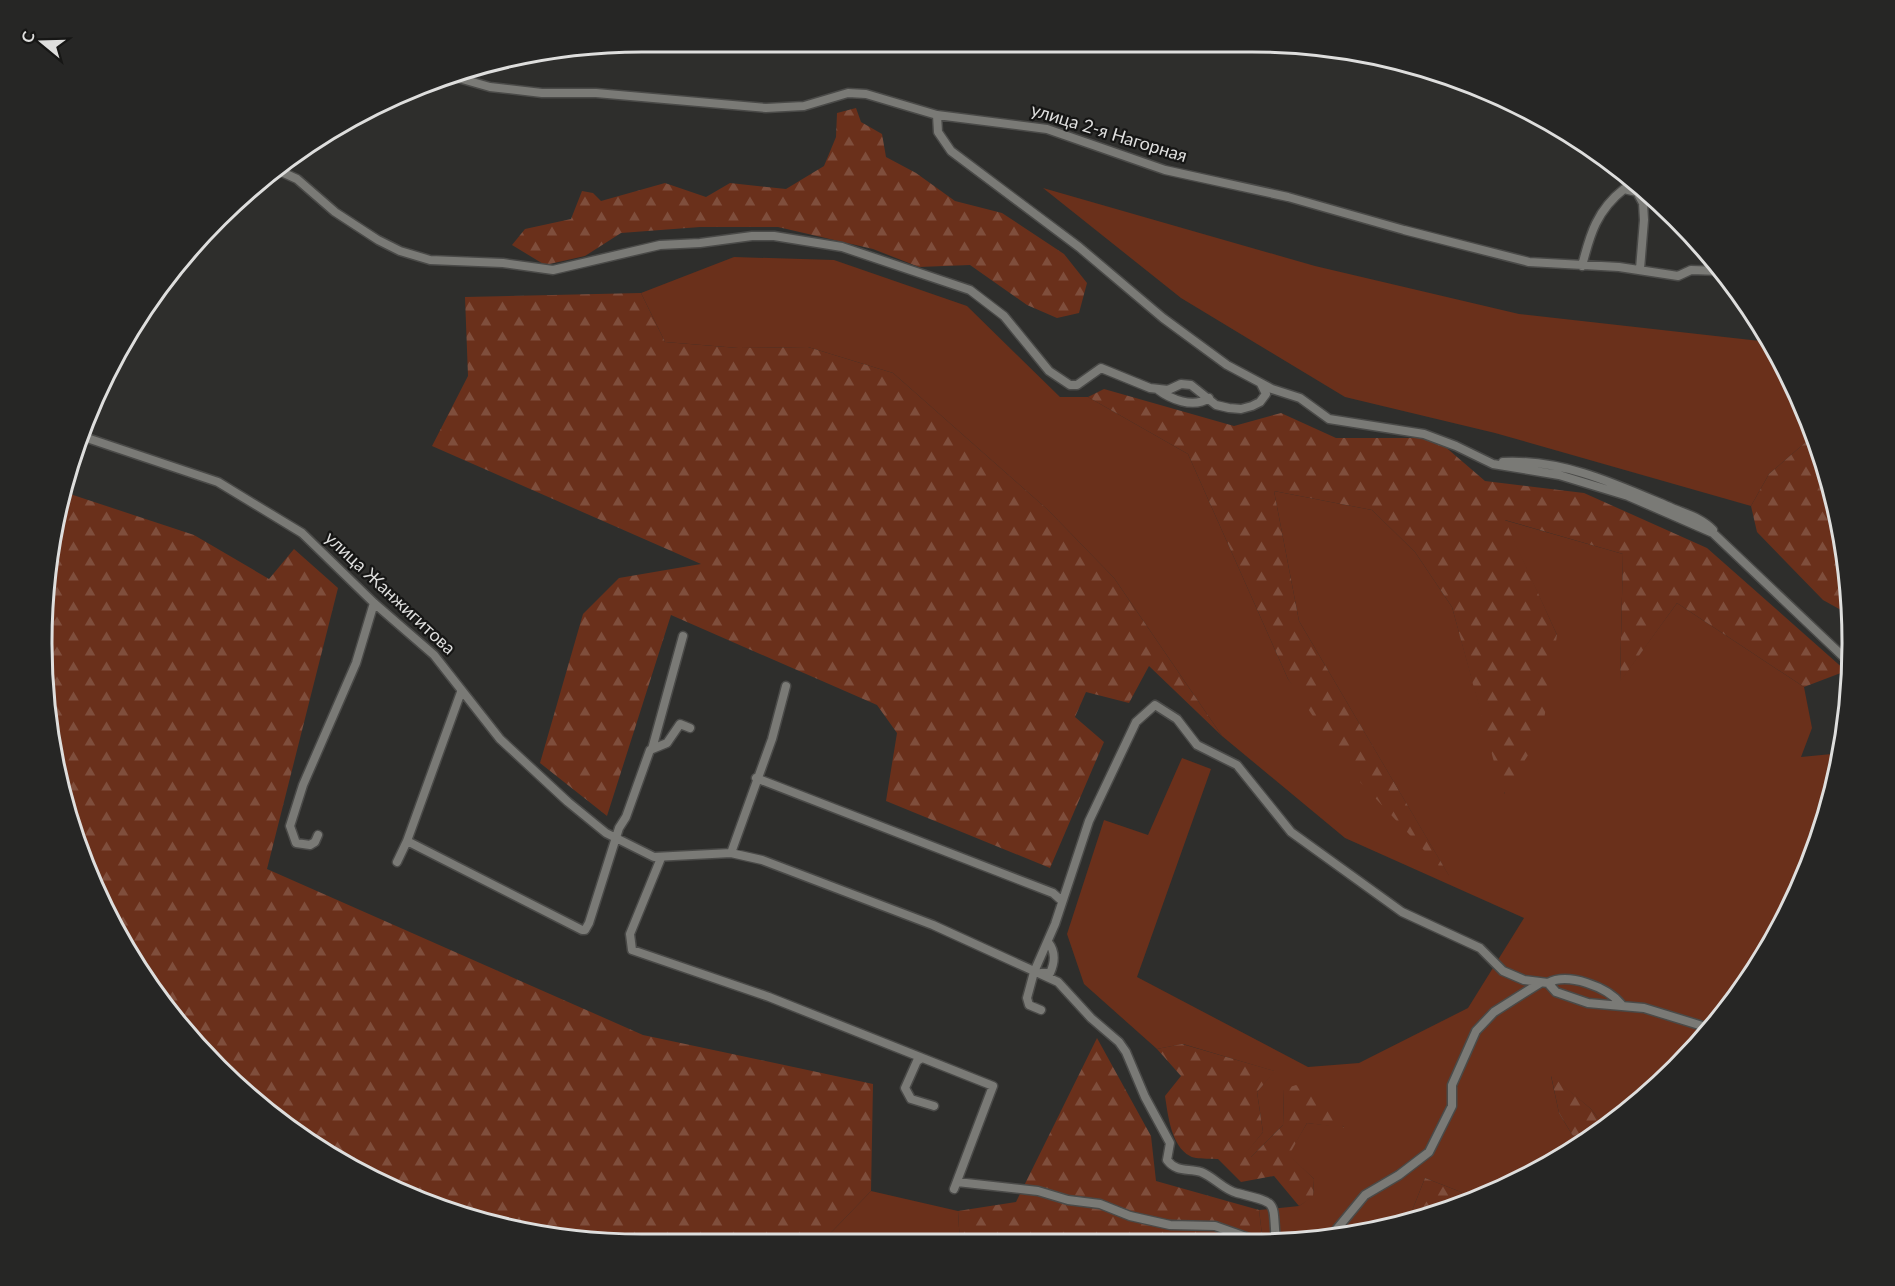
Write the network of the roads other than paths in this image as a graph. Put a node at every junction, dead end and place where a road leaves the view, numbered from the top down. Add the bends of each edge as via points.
1 (466, 80) edge
2 (937, 115) junction
3 (286, 174) edge
4 (1631, 191) edge
5 (1640, 198) edge
6 (1582, 266) junction
7 (1640, 269) junction
8 (1709, 271) edge
9 (1261, 384) junction
10 (1156, 388) junction
11 (1209, 398) junction
12 (89, 439) edge
13 (374, 603) junction
14 (683, 636) dead end
15 (1842, 655) edge
16 (786, 686) dead end
17 (461, 692) junction
18 (690, 728) dead end
19 (652, 749) junction
20 (756, 778) junction
21 (318, 835) dead end
22 (617, 838) junction
23 (408, 841) junction
24 (730, 852) junction
25 (661, 858) junction
26 (398, 862) dead end
27 (1062, 901) junction
28 (1048, 942) junction
29 (1038, 974) junction
30 (1544, 983) junction
31 (1621, 1004) junction
32 (1041, 1010) dead end
33 (1701, 1025) edge
34 (922, 1058) junction
35 (934, 1106) dead end
36 (1339, 1226) edge
37 (1275, 1233) edge
38 (1238, 1234) edge

1 - 2 street, улица 2-я Нагорная via 542,93 596,93 766,108 804,106 857,93
2 - 6 street, улица 2-я Нагорная via 1032,125 1165,170 1288,197 1513,258
2 - 9 street via 938,132 951,152 1079,247 1194,343
3 - 10 street via 378,240 430,260 553,270 660,245 764,236 842,247 970,290 1004,316 1049,371 1070,385 1077,385 1101,368
4 - 6 street via 1624,189 1608,201 1595,221
5 - 7 street via 1643,203
6 - 7 street, улица 2-я Нагорная
7 - 8 street, улица 2-я Нагорная via 1678,276 1691,270
9 - 11 street via 1266,393 1260,402 1241,409 1216,405
9 - 15 street via 1300,398 1329,420 1424,434 1493,464 1560,475 1628,495 1716,535
10 - 11 street via 1184,402 1203,402
10 - 11 street via 1168,390 1181,384 1191,385
12 - 13 street, улица Жанжигитова via 202,476 239,493 302,533
13 - 17 street, улица Жанжигитова via 425,645
13 - 21 street via 356,663 303,785 290,826 296,843 315,842
14 - 19 street
16 - 20 street via 772,739
17 - 22 street, улица Жанжигитова via 491,730 538,776 596,826
17 - 23 street
18 - 19 street via 680,724 666,743
19 - 22 street
20 - 24 street
20 - 27 street via 1053,893
22 - 23 street via 585,930
22 - 25 street, улица Жанжигитова
23 - 26 street
24 - 25 street
24 - 29 street via 762,860 933,925
25 - 34 street via 630,934 632,950 751,990
27 - 28 street
27 - 30 street via 1089,821 1117,759 1136,722 1155,705 1177,719 1197,745 1237,765 1291,832 1375,894 1419,921 1480,948 1503,971
28 - 29 street via 1038,963
28 - 29 street via 1053,948 1054,964 1050,973
29 - 32 street via 1027,998 1029,1005
29 - 37 street via 1067,990 1119,1042 1170,1143 1167,1160 1187,1172 1201,1172 1238,1193 1268,1200 1274,1207
30 - 31 street via 1556,992 1588,1003
30 - 31 street via 1574,981 1599,986
30 - 36 street via 1494,1012 1476,1031 1452,1085 1452,1106 1429,1152 1365,1196
31 - 33 street
34 - 35 street via 905,1088 911,1099
34 - 38 street via 993,1086 956,1186 1038,1191 1170,1225 1215,1226

